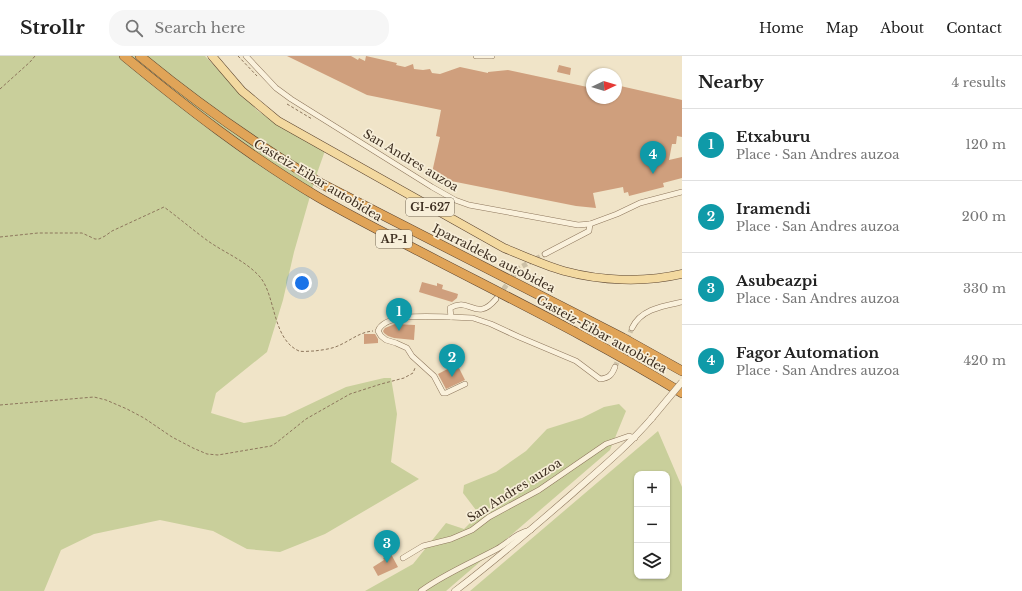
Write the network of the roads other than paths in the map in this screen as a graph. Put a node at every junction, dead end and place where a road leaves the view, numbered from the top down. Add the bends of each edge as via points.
1 (124, 56) edge
2 (140, 56) edge
3 (212, 56) edge
4 (246, 56) edge
5 (476, 56) edge
6 (492, 56) edge
7 (682, 192) edge
8 (590, 224) junction
9 (545, 254) tunnel mouth
10 (682, 274) edge
11 (496, 299) tunnel mouth
12 (682, 302) edge
13 (451, 316) junction
14 (632, 328) tunnel mouth
15 (615, 367) tunnel mouth
16 (682, 371) edge
17 (682, 382) edge
18 (465, 384) dead end
19 (682, 393) edge
20 (635, 438) junction
21 (531, 530) junction
22 (402, 558) dead end
23 (421, 591) edge
24 (455, 591) edge

1 - 19 highway, Gasteiz-Eibar autobidea / AP-1 via 231,141 312,194 643,369
2 - 16 highway, Iparraldeko autobidea / AP-1 via 236,130 322,184 617,334
3 - 10 main road, GI-627 via 242,91 278,121 504,248 542,264 586,276 645,279
4 - 8 street, San Andres auzoa via 276,88 432,187 469,205 578,225
5 - 6 street
7 - 8 street, San Andres auzoa via 640,203
8 - 9 street, San Andres auzoa via 589,232
11 - 13 street via 482,310 456,305 450,308
12 - 14 street via 645,313
13 - 15 street via 473,318 491,324 576,361 600,379 607,379
13 - 18 street via 393,319 380,326 378,331 386,340 407,348 434,376 443,393
17 - 20 street, bridge
20 - 21 street
20 - 22 street, San Andres auzoa via 629,436 606,444 539,490 489,517 472,530 451,539 423,546
21 - 23 street via 523,531 499,548
21 - 24 street

